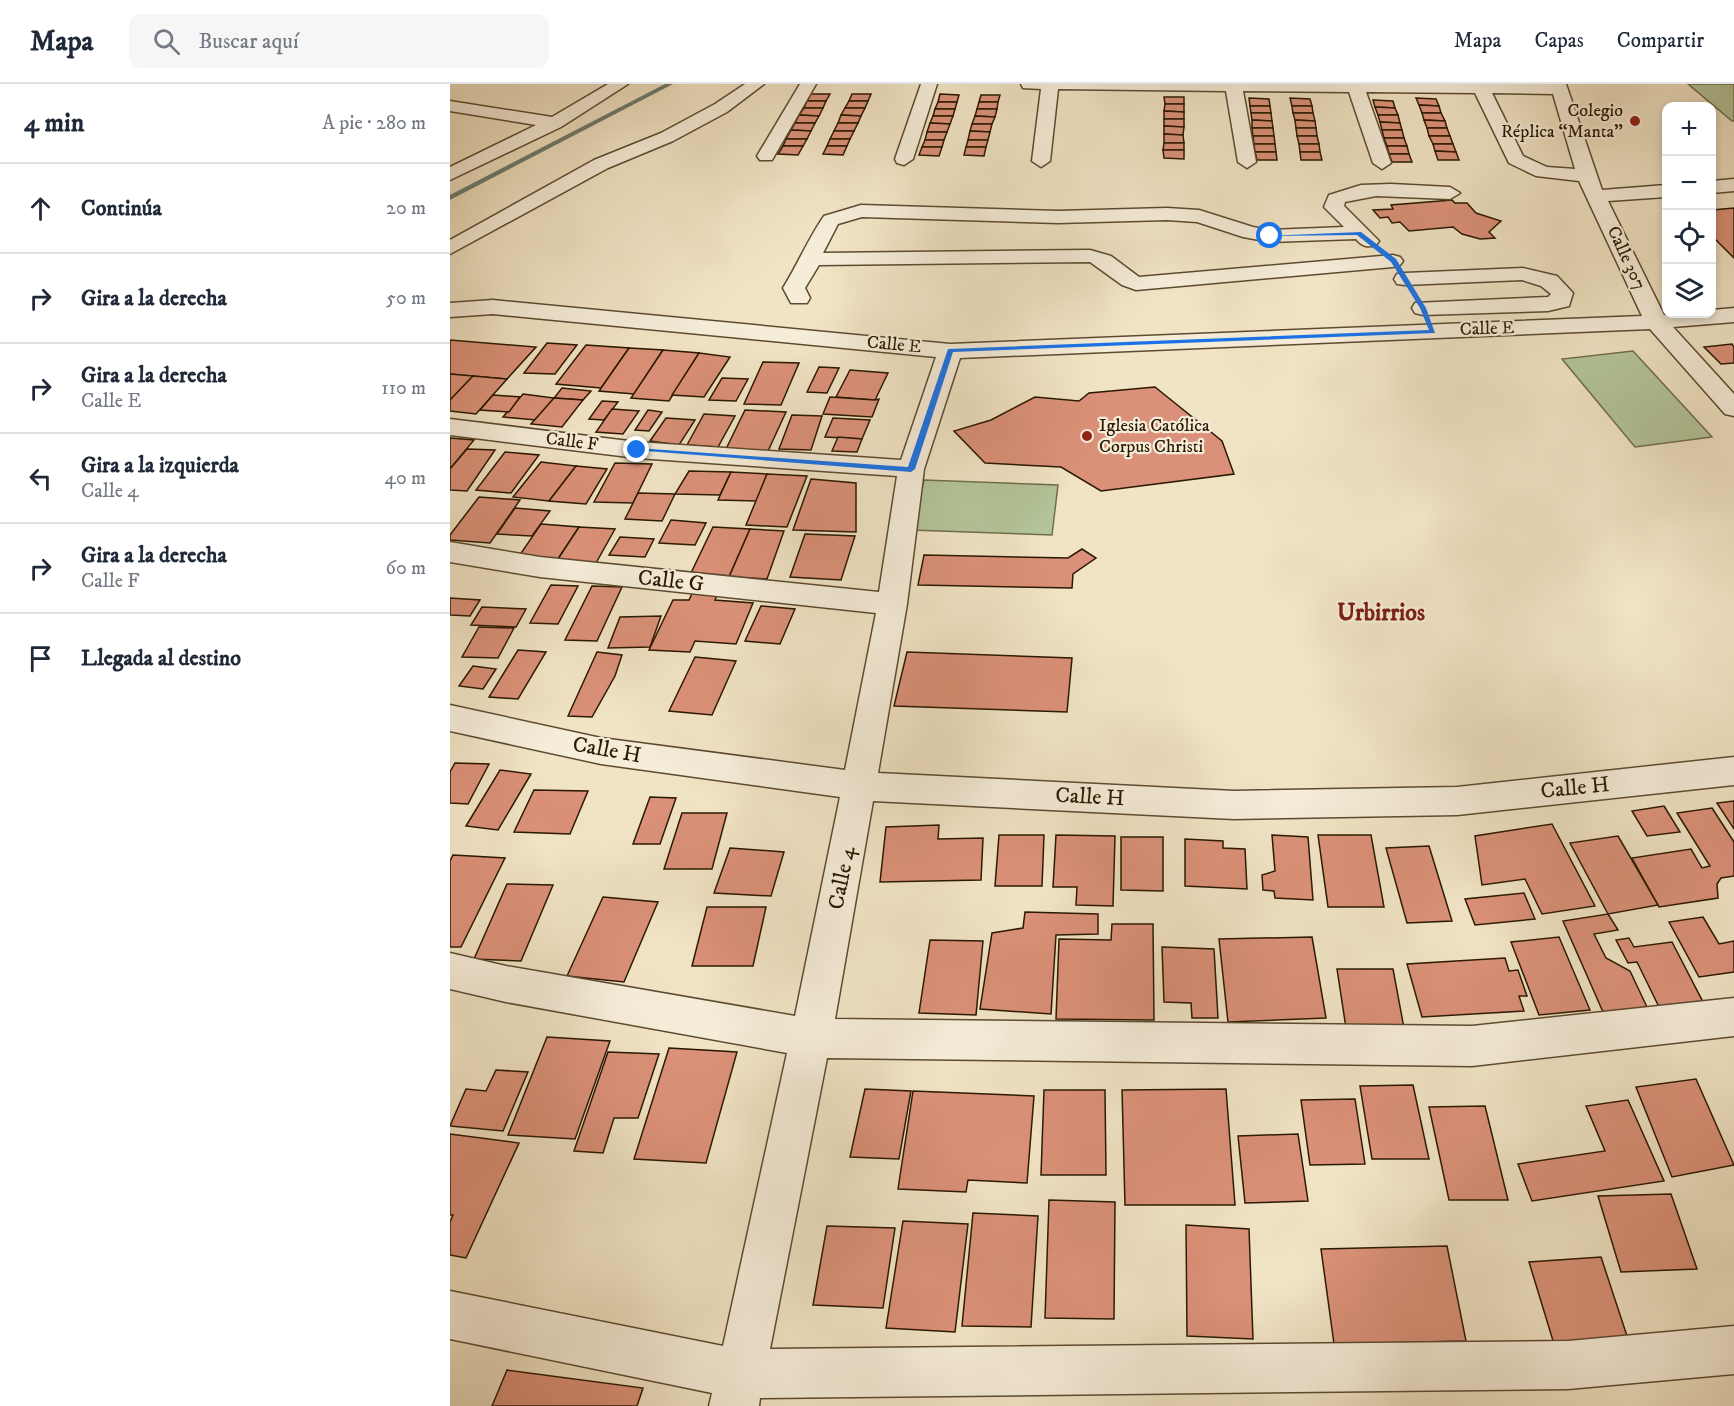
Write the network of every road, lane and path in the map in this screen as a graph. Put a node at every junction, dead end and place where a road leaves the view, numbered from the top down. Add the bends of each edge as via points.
1 (620, 84) edge
2 (756, 84) edge
3 (808, 84) edge
4 (929, 84) edge
5 (1029, 84) edge
6 (1050, 84) edge
7 (1233, 86) junction
8 (1356, 87) junction
9 (1559, 87) edge
10 (1481, 88) junction
11 (450, 106) edge
12 (555, 123) junction
13 (766, 156) dead end
14 (904, 159) dead end
15 (1041, 161) dead end
16 (1247, 162) dead end
17 (1382, 163) dead end
18 (450, 174) edge
19 (1586, 176) junction
20 (1734, 185) edge
21 (1716, 187) edge
22 (1662, 191) edge
23 (1450, 193) dead end
24 (1597, 196) junction
25 (1359, 233) junction
26 (450, 248) edge
27 (812, 259) junction
28 (1393, 261) junction
29 (1405, 279) junction
30 (799, 298) dead end
31 (1423, 308) junction
32 (450, 310) edge
33 (1734, 315) edge
34 (1656, 322) junction
35 (1433, 331) junction
36 (950, 351) junction
37 (1734, 409) edge
38 (450, 428) edge
39 (911, 469) junction
40 (450, 552) edge
41 (892, 604) junction
42 (450, 718) edge
43 (1734, 771) edge
44 (859, 786) junction
45 (450, 971) edge
46 (1734, 1017) edge
47 (811, 1038) junction
48 (450, 1315) edge
49 (1734, 1350) edge
50 (737, 1390) edge

1 - 12 street
2 - 26 street via 668,137 600,164
3 - 13 street
4 - 14 street
5 - 6 street
6 - 7 street
6 - 15 street
7 - 8 street
7 - 16 street
8 - 10 street
8 - 17 street
9 - 10 street
9 - 19 street, Calle 307
10 - 19 street via 1516,159 1543,172
11 - 12 street
12 - 18 street
19 - 24 street, Calle 307
20 - 21 street
22 - 24 street
23 - 25 street via 1346,193 1336,199 1334,207
24 - 34 street, Calle 307
25 - 27 street via 1270,236 1199,216 1167,214 1058,217 861,211 831,220 814,247
25 - 28 street
27 - 28 street via 1090,256 1108,261 1136,284
27 - 30 street via 794,288
28 - 29 street
29 - 31 street
29 - 31 street via 1523,274 1550,281 1562,293 1561,301 1548,304
31 - 35 street
32 - 36 street, Calle E via 493,308
33 - 34 street, Calle E
34 - 35 street, Calle E
34 - 37 street, Calle 307
35 - 36 street, Calle E
36 - 39 street, Calle 4
38 - 39 street, Calle F via 637,450
39 - 41 street, Calle 4
40 - 41 street, Calle G via 540,567
41 - 44 street, Calle 4
42 - 44 street, Calle H via 601,751
43 - 44 street, Calle H via 1456,801 1234,805
44 - 47 street, Calle 4
45 - 47 street
46 - 47 street via 1472,1046
47 - 50 street, Calle 4
48 - 50 street
49 - 50 street via 1568,1365

